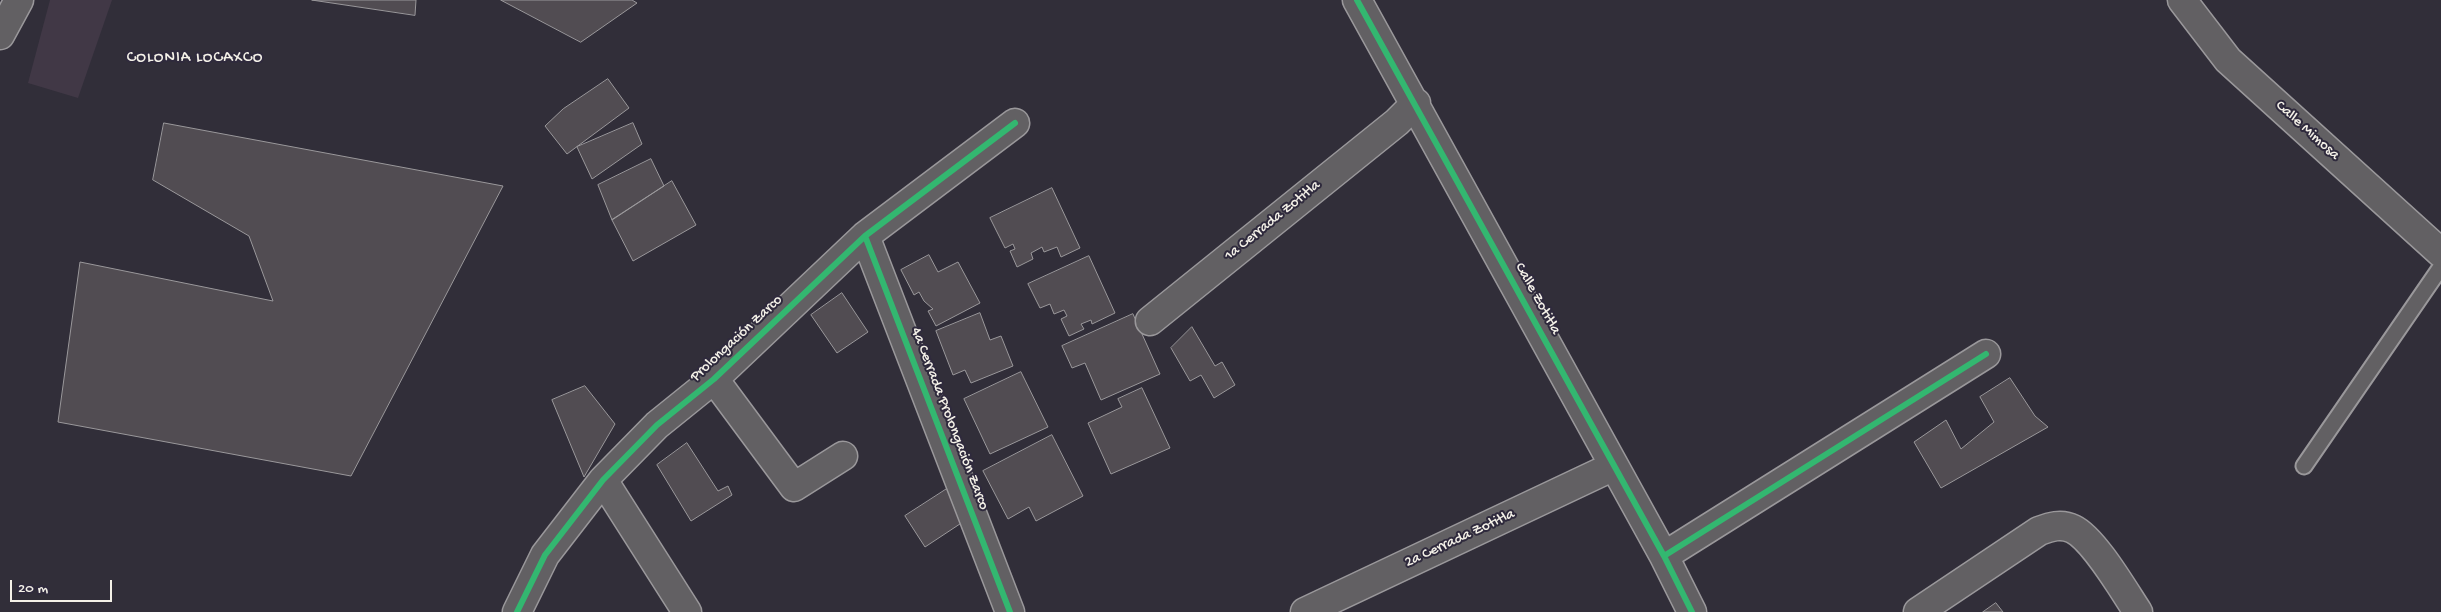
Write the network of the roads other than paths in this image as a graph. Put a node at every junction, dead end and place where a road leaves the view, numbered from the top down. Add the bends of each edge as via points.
1 (19, 0) edge
2 (1357, 0) edge
3 (2182, 0) edge
4 (0, 35) edge
5 (1406, 113) junction
6 (1015, 123) dead end
7 (865, 236) junction
8 (2441, 253) edge
9 (2441, 268) edge
10 (1150, 321) dead end
11 (1986, 354) dead end
12 (714, 379) junction
13 (843, 456) dead end
14 (1614, 466) junction
15 (2304, 466) dead end
16 (603, 480) junction
17 (1664, 556) junction
18 (517, 612) edge
19 (687, 612) edge
20 (1010, 612) edge
21 (1305, 612) edge
22 (1692, 612) edge
23 (1918, 612) edge
24 (2138, 612) edge

1 - 4 street
2 - 5 street, Calle Zotitla
3 - 8 street, Calle Mimosa via 2228,60
5 - 10 street, 1a Cerrada Zotitla
5 - 14 street, Calle Zotitla
6 - 7 street, Prolongación Zarco
7 - 12 street, Prolongación Zarco
7 - 20 street, 4a Cerrada Prolongación Zarco
9 - 15 lane
11 - 17 street
12 - 13 street via 794,487
12 - 16 street, Prolongación Zarco via 657,424
14 - 17 street, Calle Zotitla
14 - 21 street, 2a Cerrada Zotitla
16 - 18 street, Prolongación Zarco via 544,555
16 - 19 street
17 - 22 street, Calle Zotitla
23 - 24 street via 2039,531 2054,525 2072,528 2085,537

